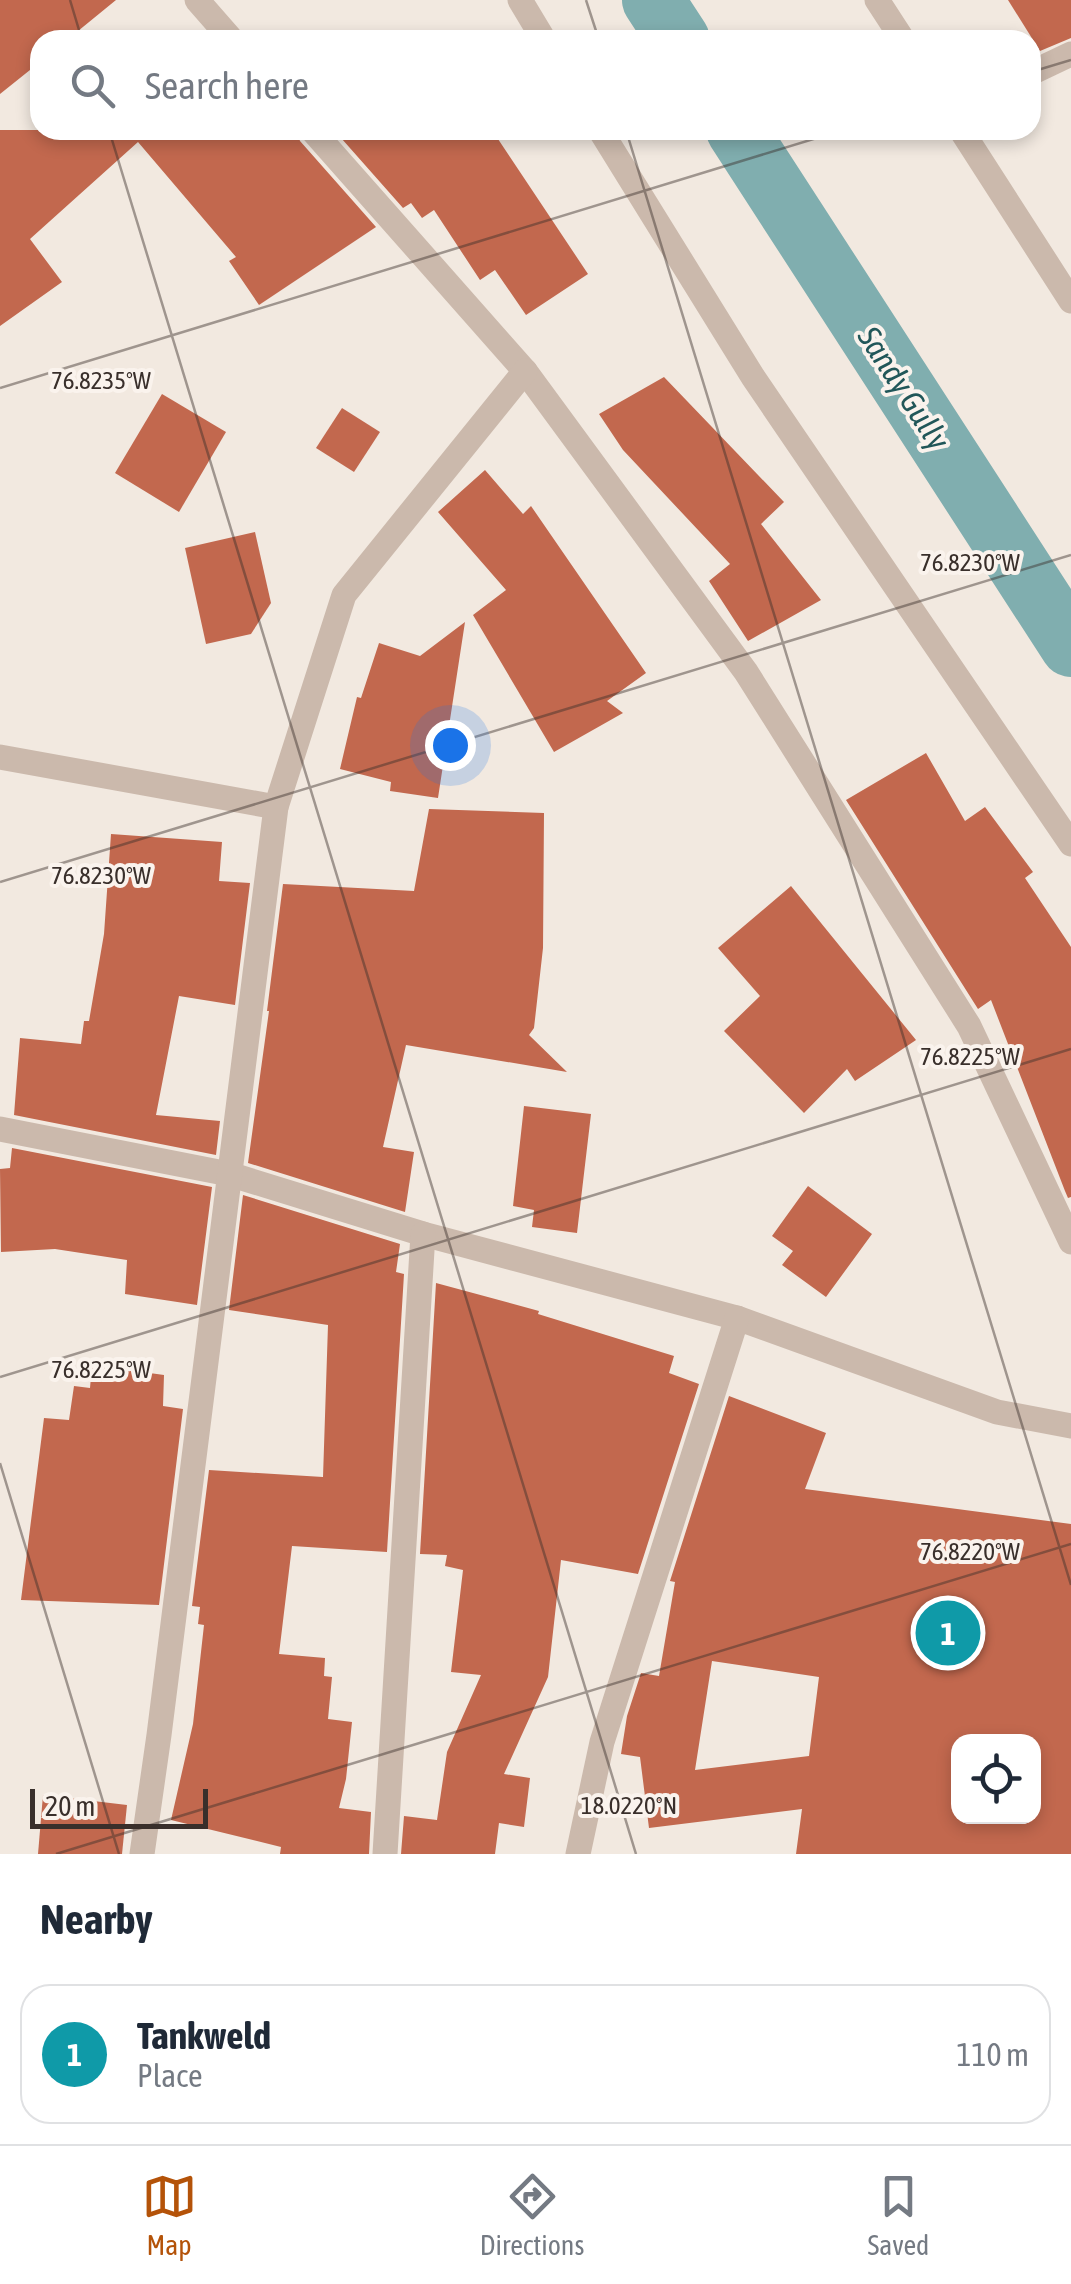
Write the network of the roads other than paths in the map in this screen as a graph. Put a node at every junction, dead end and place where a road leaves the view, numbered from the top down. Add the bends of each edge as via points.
1 (197, 0) edge
2 (520, 0) edge
3 (877, 0) edge
4 (223, 30) edge
5 (538, 30) edge
6 (896, 30) edge
7 (1071, 54) edge
8 (1041, 68) edge
9 (321, 140) edge
10 (606, 140) edge
11 (967, 140) edge
12 (1071, 301) edge
13 (525, 372) junction
14 (0, 757) edge
15 (276, 807) junction
16 (1071, 844) edge
17 (0, 1129) edge
18 (229, 1174) junction
19 (423, 1234) junction
20 (1071, 1242) edge
21 (737, 1318) junction
22 (1071, 1426) edge
23 (142, 1854) edge
24 (385, 1854) edge
25 (578, 1854) edge

1 - 4 street
2 - 5 street
3 - 6 street
7 - 8 street
9 - 13 street
10 - 16 street via 753,377
11 - 12 street
13 - 15 street via 344,595
13 - 20 street via 746,672 959,1009
14 - 15 street
15 - 18 street
17 - 18 street
18 - 19 street
18 - 23 street
19 - 21 street
19 - 24 street
21 - 22 street via 998,1412
21 - 25 street via 602,1742

